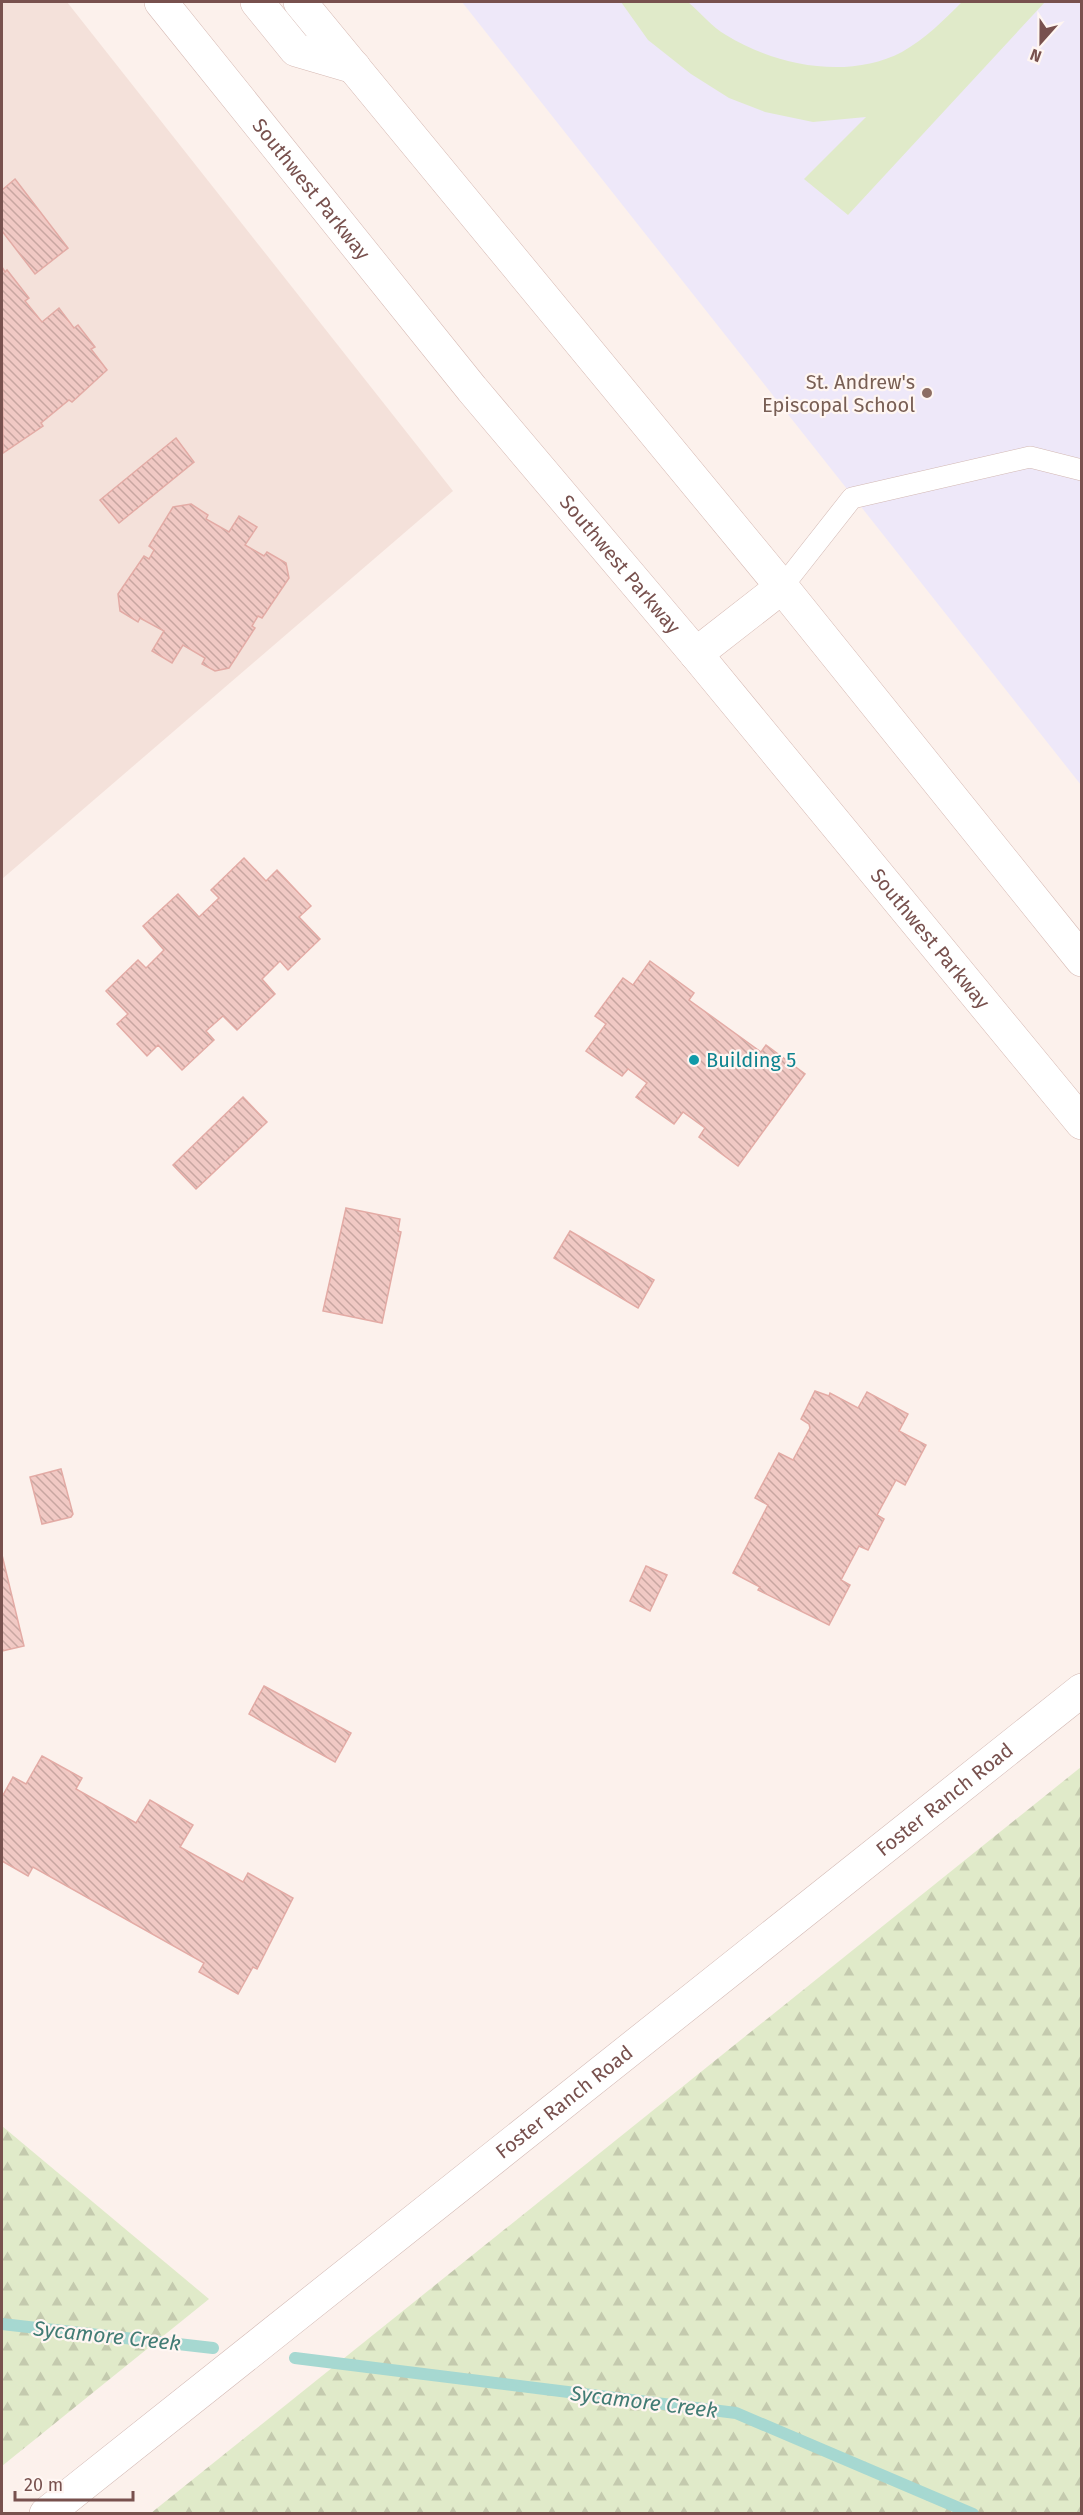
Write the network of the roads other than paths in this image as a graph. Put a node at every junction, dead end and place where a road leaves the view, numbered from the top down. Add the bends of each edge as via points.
1 (161, 2) edge
2 (257, 2) edge
3 (300, 2) edge
4 (354, 68) junction
5 (1082, 470) edge
6 (782, 586) junction
7 (696, 654) junction
8 (1082, 960) edge
9 (1082, 1123) edge
10 (1082, 1690) edge
11 (46, 2514) edge

1 - 7 main road, Southwest Parkway via 472,389
2 - 4 main road via 296,50
3 - 4 main road
4 - 6 main road
5 - 6 lane via 1030,457 852,498
6 - 7 main road
6 - 8 main road
7 - 9 main road, Southwest Parkway
10 - 11 main road, Foster Ranch Road

